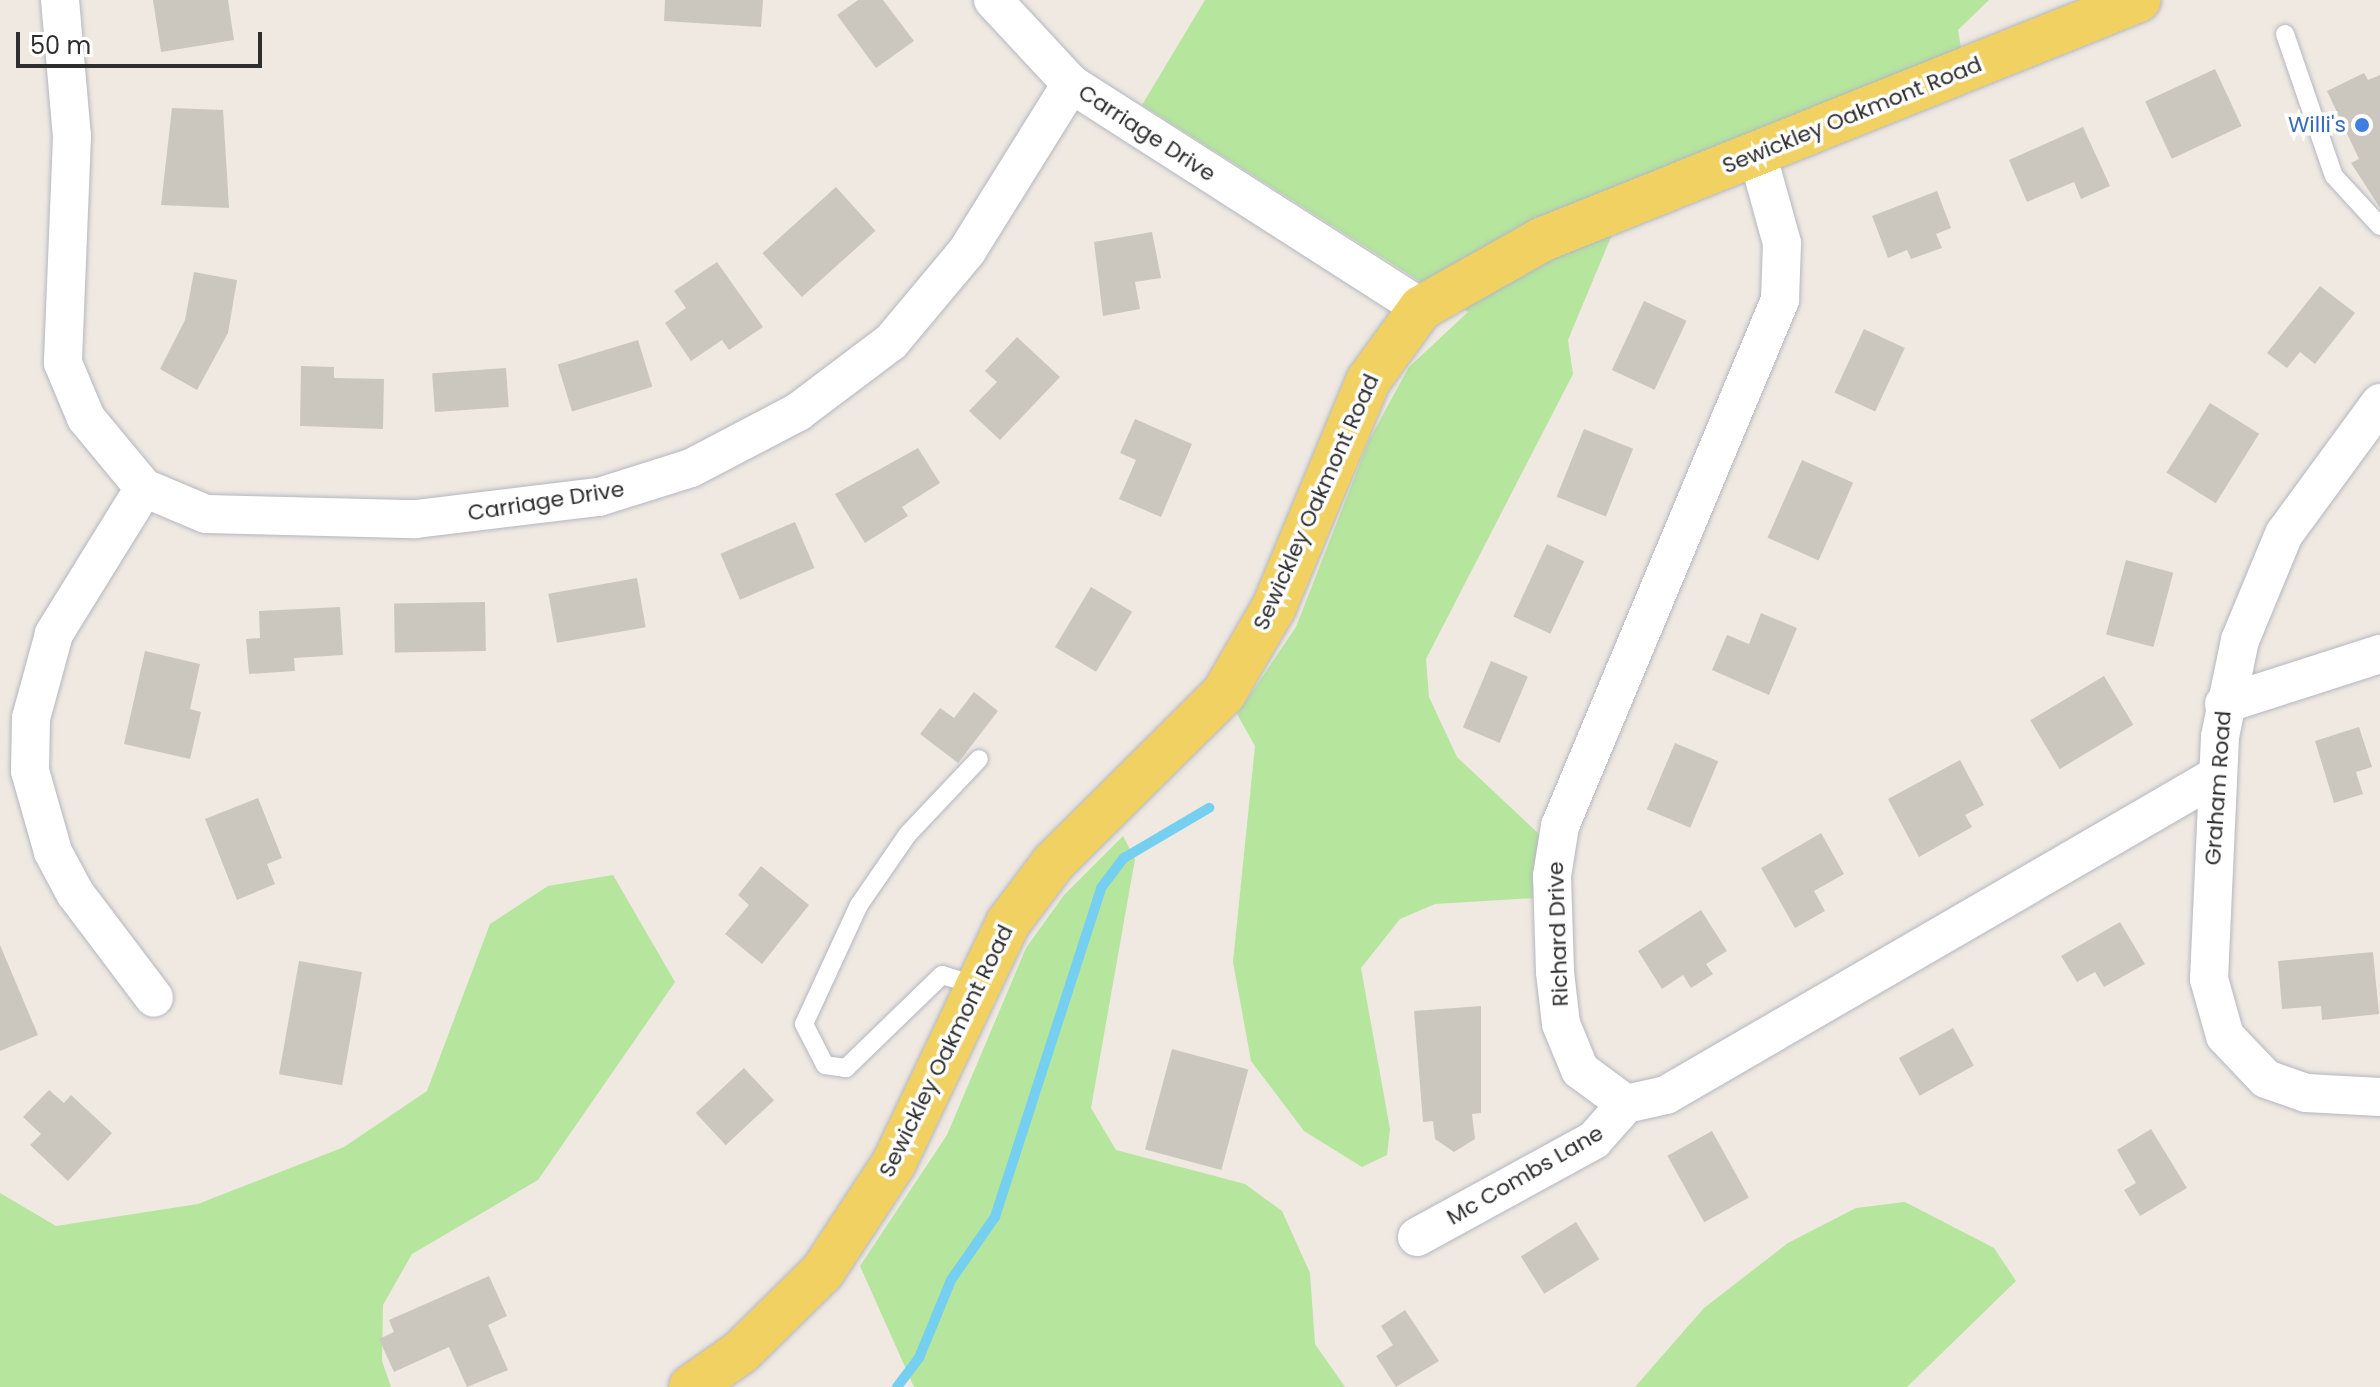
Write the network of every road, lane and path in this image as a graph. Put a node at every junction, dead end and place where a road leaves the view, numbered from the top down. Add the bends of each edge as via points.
1 (60, 0) edge
2 (993, 0) edge
3 (2139, 0) edge
4 (2285, 34) dead end
5 (1071, 84) junction
6 (1757, 153) junction
7 (2380, 226) edge
8 (1421, 308) junction
9 (2380, 403) edge
10 (144, 488) junction
11 (2380, 654) edge
12 (2224, 704) junction
13 (979, 759) dead end
14 (2218, 775) junction
15 (975, 985) junction
16 (154, 998) dead end
17 (2380, 1097) edge
18 (1626, 1104) junction
19 (1417, 1237) dead end
20 (691, 1387) edge

1 - 10 street via 72,136 63,363 86,418
2 - 5 street
3 - 6 main road, Sewickley Oakmont Road
4 - 7 lane via 2334,176
5 - 8 street, Carriage Drive
5 - 10 street, Carriage Drive via 967,251 891,342 798,412 691,468 599,497 416,519 235,518
6 - 8 main road, Sewickley Oakmont Road via 1503,256
6 - 18 street, Richard Drive via 1782,243 1780,300 1583,761 1554,863 1555,972 1565,1040 1591,1083
8 - 15 main road, Sewickley Oakmont Road via 1368,381 1274,607 1224,693 1172,753 1053,863 1008,923
9 - 12 street, Graham Road via 2330,463 2272,557 2251,602
10 - 16 street via 54,634 31,718 30,771 53,852 75,893 99,935
11 - 12 street
12 - 14 street, Graham Road
13 - 15 lane via 908,834 859,905 804,1024 825,1065 846,1068 942,975
14 - 17 street, Graham Road via 2209,979 2225,1036 2250,1068 2286,1088
14 - 18 street via 1666,1095
15 - 20 main road, Sewickley Oakmont Road via 913,1125 847,1238 762,1334
18 - 19 street, Mc Combs Lane via 1594,1140

